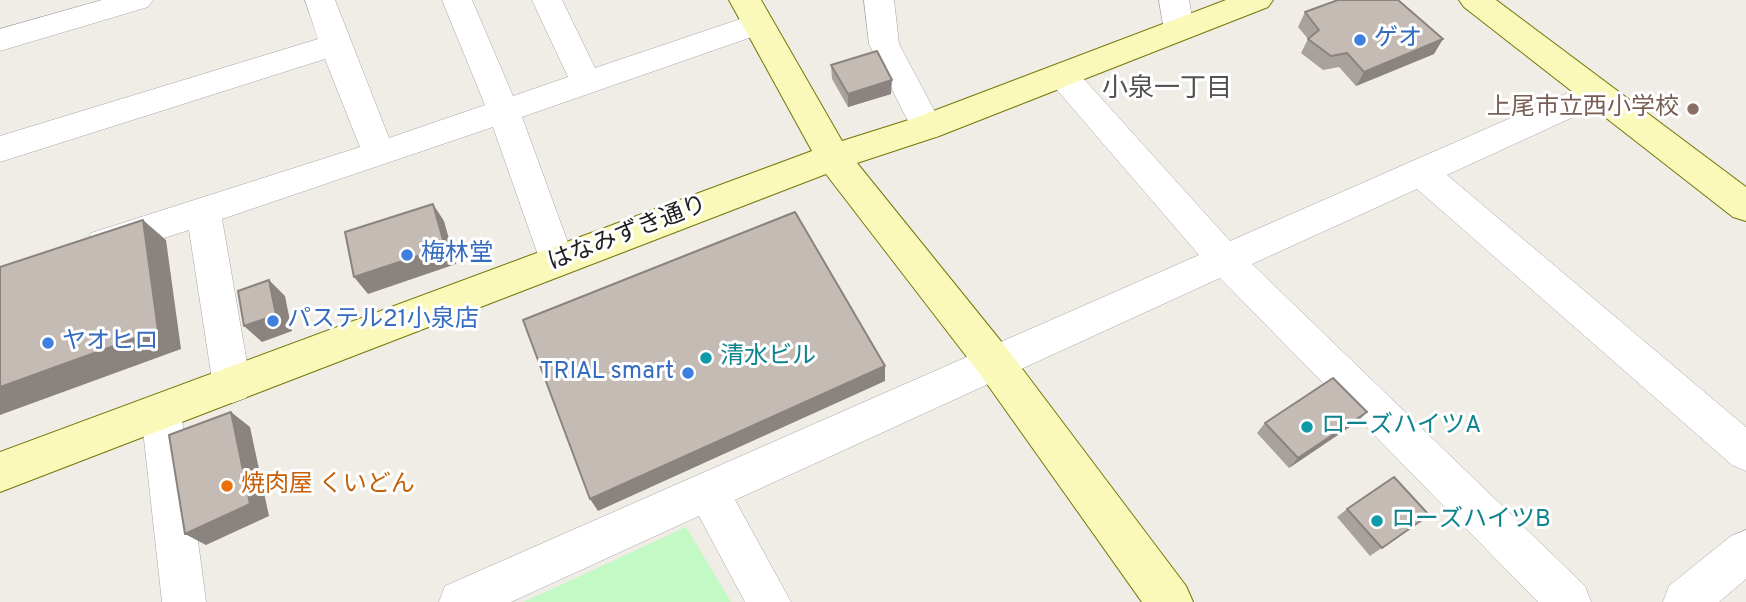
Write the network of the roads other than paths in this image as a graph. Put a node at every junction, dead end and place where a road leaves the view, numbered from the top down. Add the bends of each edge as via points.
1 (138, 0) edge
2 (457, 0) edge
3 (547, 0) edge
4 (879, 0) edge
5 (1257, 0) edge
6 (1475, 0) edge
7 (324, 1) edge
8 (751, 12) edge
9 (1176, 15) edge
10 (0, 40) edge
11 (335, 45) junction
12 (1062, 75) junction
13 (585, 81) junction
14 (1597, 93) junction
15 (503, 110) junction
16 (927, 127) junction
17 (0, 149) edge
18 (379, 154) junction
19 (833, 157) junction
20 (1420, 172) junction
21 (1746, 207) edge
22 (203, 211) junction
23 (76, 253) edge
24 (1224, 260) junction
25 (557, 262) junction
26 (994, 362) junction
27 (232, 386) junction
28 (160, 412) junction
29 (1746, 452) edge
30 (0, 472) edge
31 (708, 492) junction
32 (1746, 551) edge
33 (184, 602) edge
34 (461, 602) edge
35 (769, 602) edge
36 (1170, 602) edge
37 (1569, 602) edge
38 (1685, 602) edge

1 - 10 street
2 - 15 street
3 - 13 street
4 - 16 street via 884,44
5 - 9 street, はなみずき通り
6 - 14 street
7 - 11 street
8 - 13 street
8 - 19 street
9 - 12 street, はなみずき通り
11 - 17 street
11 - 18 street
12 - 16 street, はなみずき通り
12 - 24 street
13 - 15 street
14 - 20 street
14 - 21 street
15 - 18 street
15 - 25 street
16 - 19 street, はなみずき通り
18 - 22 street
19 - 25 street, はなみずき通り
19 - 26 street
20 - 24 street
20 - 29 street
22 - 23 street
22 - 27 street
24 - 26 street
24 - 37 street
25 - 27 street, はなみずき通り
26 - 31 street
26 - 36 street
27 - 28 street, はなみずき通り
28 - 30 street, はなみずき通り
28 - 33 street
31 - 34 street
31 - 35 street
32 - 38 street

